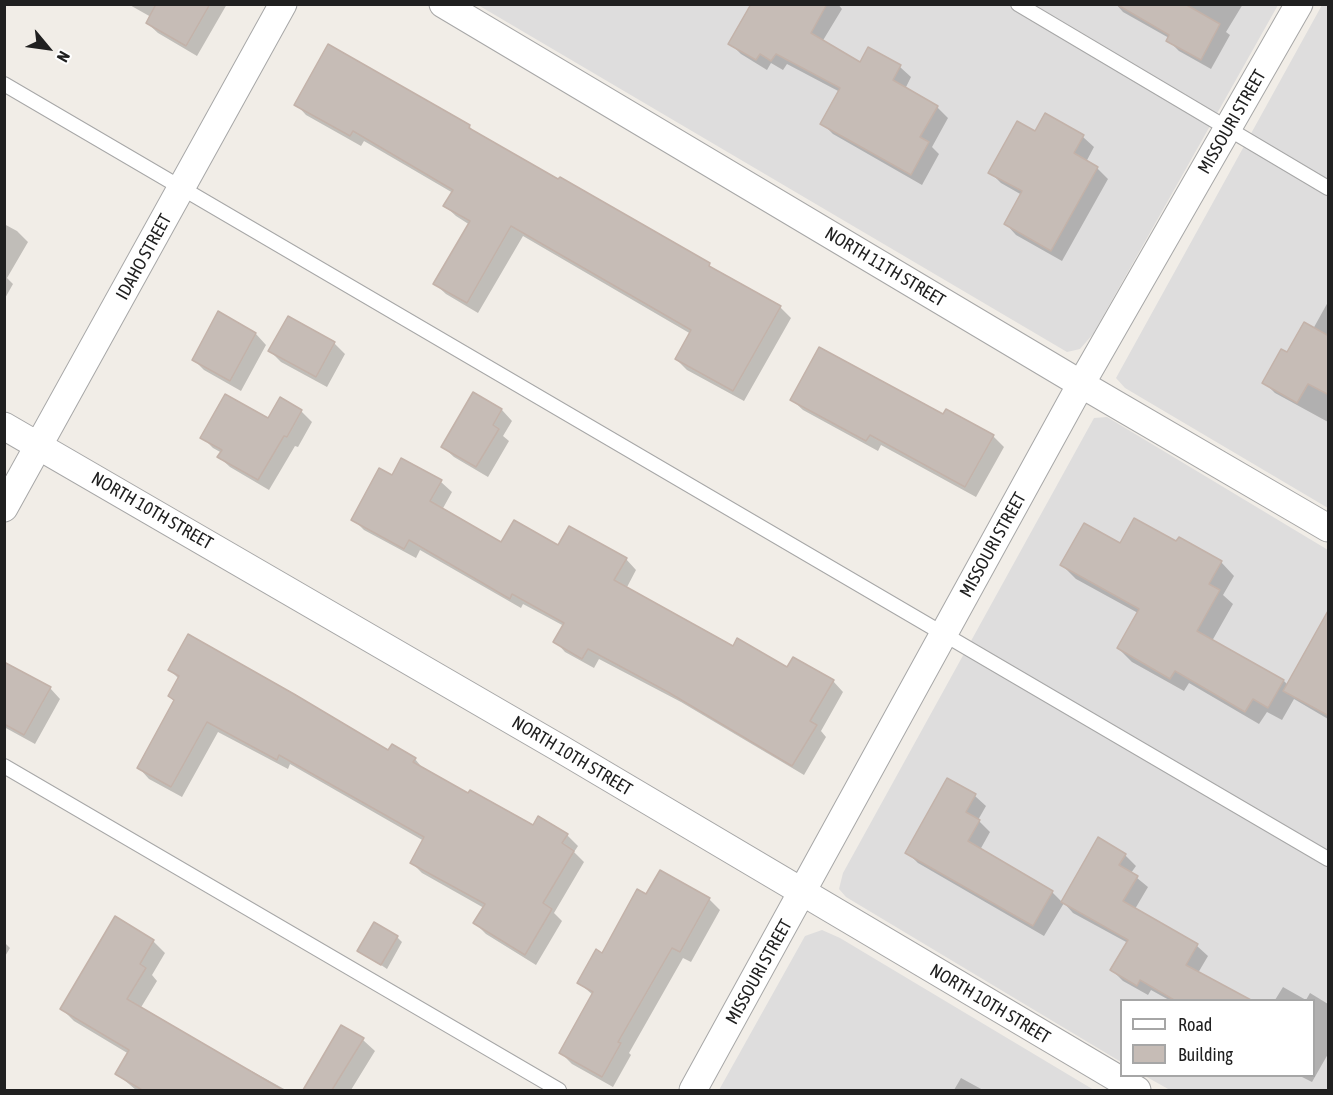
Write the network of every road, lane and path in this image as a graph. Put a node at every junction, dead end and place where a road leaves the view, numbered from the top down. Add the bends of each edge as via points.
1 (283, 4) edge
2 (443, 4) edge
3 (1018, 4) edge
4 (1299, 4) edge
5 (4, 84) edge
6 (1228, 129) junction
7 (182, 188) junction
8 (1329, 188) edge
9 (1081, 384) junction
10 (4, 426) edge
11 (40, 446) junction
12 (4, 508) edge
13 (1329, 528) edge
14 (944, 635) junction
15 (4, 766) edge
16 (1329, 859) edge
17 (802, 893) junction
18 (559, 1090) edge
19 (693, 1090) edge
20 (1137, 1090) edge

1 - 7 street, IDAHO STREET
2 - 9 street, NORTH 11TH STREET
3 - 6 lane
4 - 6 street, MISSOURI STREET
5 - 7 lane
6 - 8 lane
6 - 9 street, MISSOURI STREET
7 - 11 street, IDAHO STREET
7 - 14 lane
9 - 13 street, NORTH 11TH STREET
9 - 14 street, MISSOURI STREET
10 - 11 street, NORTH 10TH STREET
11 - 12 street, IDAHO STREET
11 - 17 street, NORTH 10TH STREET
14 - 16 lane
14 - 17 street, MISSOURI STREET
15 - 18 lane
17 - 19 street, MISSOURI STREET
17 - 20 street, NORTH 10TH STREET

